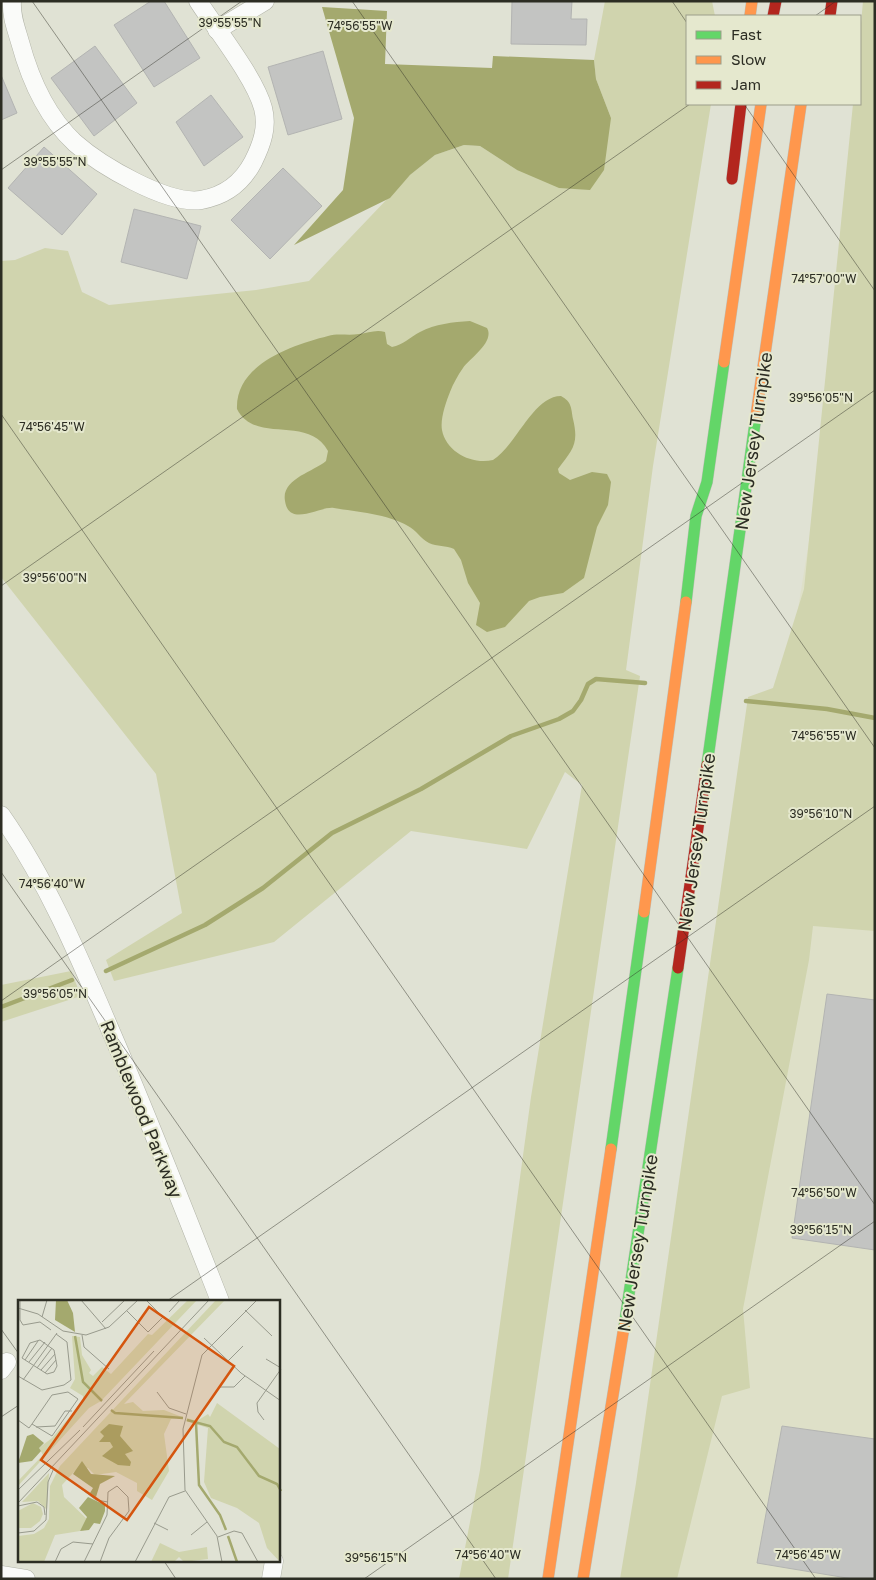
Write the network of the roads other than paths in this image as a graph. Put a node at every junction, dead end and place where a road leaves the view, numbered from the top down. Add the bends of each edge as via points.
1 (12, 1) edge
2 (198, 1) edge
3 (265, 1) edge
4 (752, 1) edge
5 (776, 1) edge
6 (832, 1) edge
7 (750, 15) edge
8 (773, 15) edge
9 (830, 15) edge
10 (217, 30) junction
11 (741, 105) edge
12 (761, 105) edge
13 (801, 105) edge
14 (731, 191) dead end
15 (786, 294) dead end
16 (759, 399) junction
17 (706, 402) dead end
18 (696, 516) junction
19 (1, 815) edge
20 (220, 1300) edge
21 (274, 1562) edge
22 (1, 1575) edge
23 (26, 1579) edge
24 (271, 1579) edge
25 (548, 1579) edge
26 (583, 1579) edge

1 - 10 street via 11,12 29,74 49,112 75,143 103,164 139,184 165,195 200,200 229,191 243,180 266,128 263,107 254,86
2 - 10 street
3 - 10 street
4 - 7 highway
5 - 8 highway
6 - 9 highway
11 - 14 highway
12 - 18 highway via 707,482
13 - 16 highway, New Jersey Turnpike
15 - 16 highway
16 - 26 highway, New Jersey Turnpike via 647,1183
17 - 18 highway via 696,485
18 - 25 highway via 679,662
19 - 20 street, Ramblewood Parkway via 38,873 71,940
21 - 24 street
22 - 23 street

